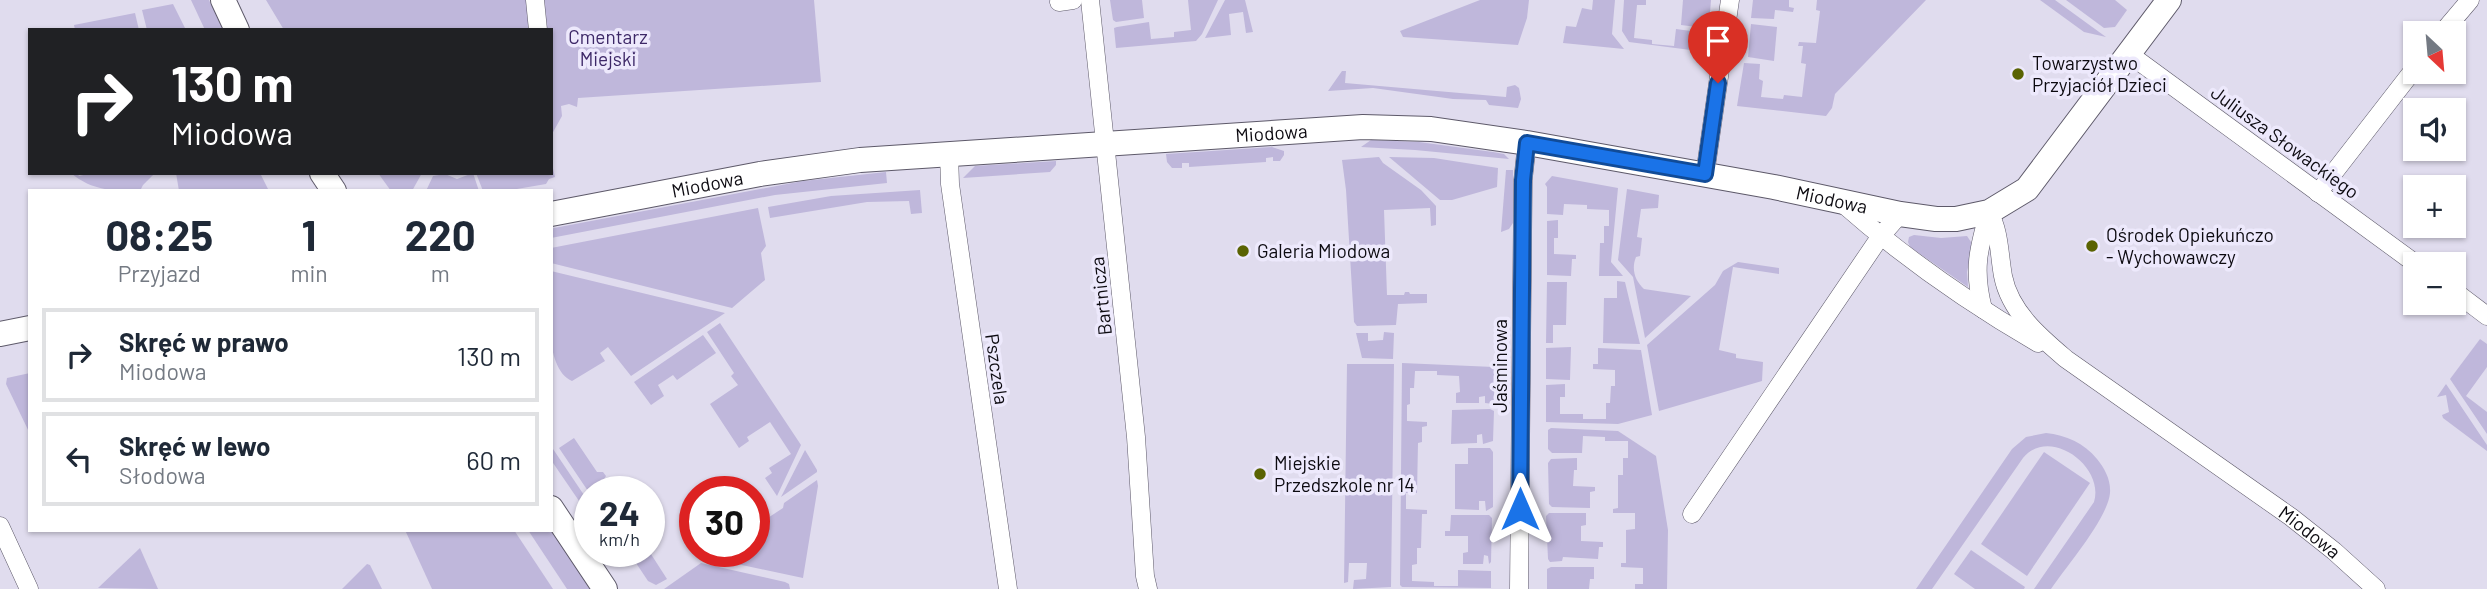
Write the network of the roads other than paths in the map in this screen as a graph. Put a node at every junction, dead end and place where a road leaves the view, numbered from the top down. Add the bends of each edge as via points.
1 (223, 0) edge
2 (535, 0) edge
3 (1090, 0) edge
4 (1730, 0) edge
5 (2169, 0) edge
6 (2470, 0) edge
7 (2452, 21) edge
8 (236, 28) edge
9 (538, 28) edge
10 (2129, 54) junction
11 (2403, 83) edge
12 (1106, 143) junction
13 (1527, 143) junction
14 (949, 154) junction
15 (1705, 174) junction
16 (2318, 193) junction
17 (1842, 203) junction
18 (1989, 212) junction
19 (1900, 214) junction
20 (553, 215) edge
21 (1880, 237) junction
22 (2403, 255) edge
23 (2466, 300) edge
24 (1983, 309) junction
25 (2487, 316) edge
26 (28, 328) edge
27 (0, 334) edge
28 (2066, 359) junction
29 (553, 511) edge
30 (1692, 514) dead end
31 (0, 526) edge
32 (29, 589) edge
33 (606, 589) edge
34 (1008, 589) edge
35 (1148, 589) edge
36 (1519, 589) edge
37 (2376, 589) edge

1 - 8 street
2 - 9 street
3 - 12 street, Bartnicza
4 - 15 street
5 - 10 street, Miodowa
6 - 7 street
10 - 16 street, Juliusza Słowackiego
10 - 18 street, Miodowa via 2034,181 2019,196
11 - 16 street
12 - 13 street, Miodowa via 1363,127 1431,129
12 - 14 street, Miodowa
12 - 35 street, Bartnicza
13 - 15 street, Miodowa
13 - 36 street, Jaśminowa
14 - 20 street, Miodowa via 815,164
14 - 34 street, Pszczela
15 - 17 street, Miodowa
16 - 22 street, Juliusza Słowackiego
17 - 19 street, Miodowa
17 - 21 street
18 - 19 street, Miodowa via 1945,220
18 - 24 street via 1977,263
18 - 28 street via 1997,228 2004,281 2016,306 2033,332
19 - 21 street
21 - 24 street
21 - 30 street
23 - 25 street
24 - 28 street
26 - 27 street
28 - 37 street, Miodowa via 2291,517
29 - 33 street
31 - 32 street

